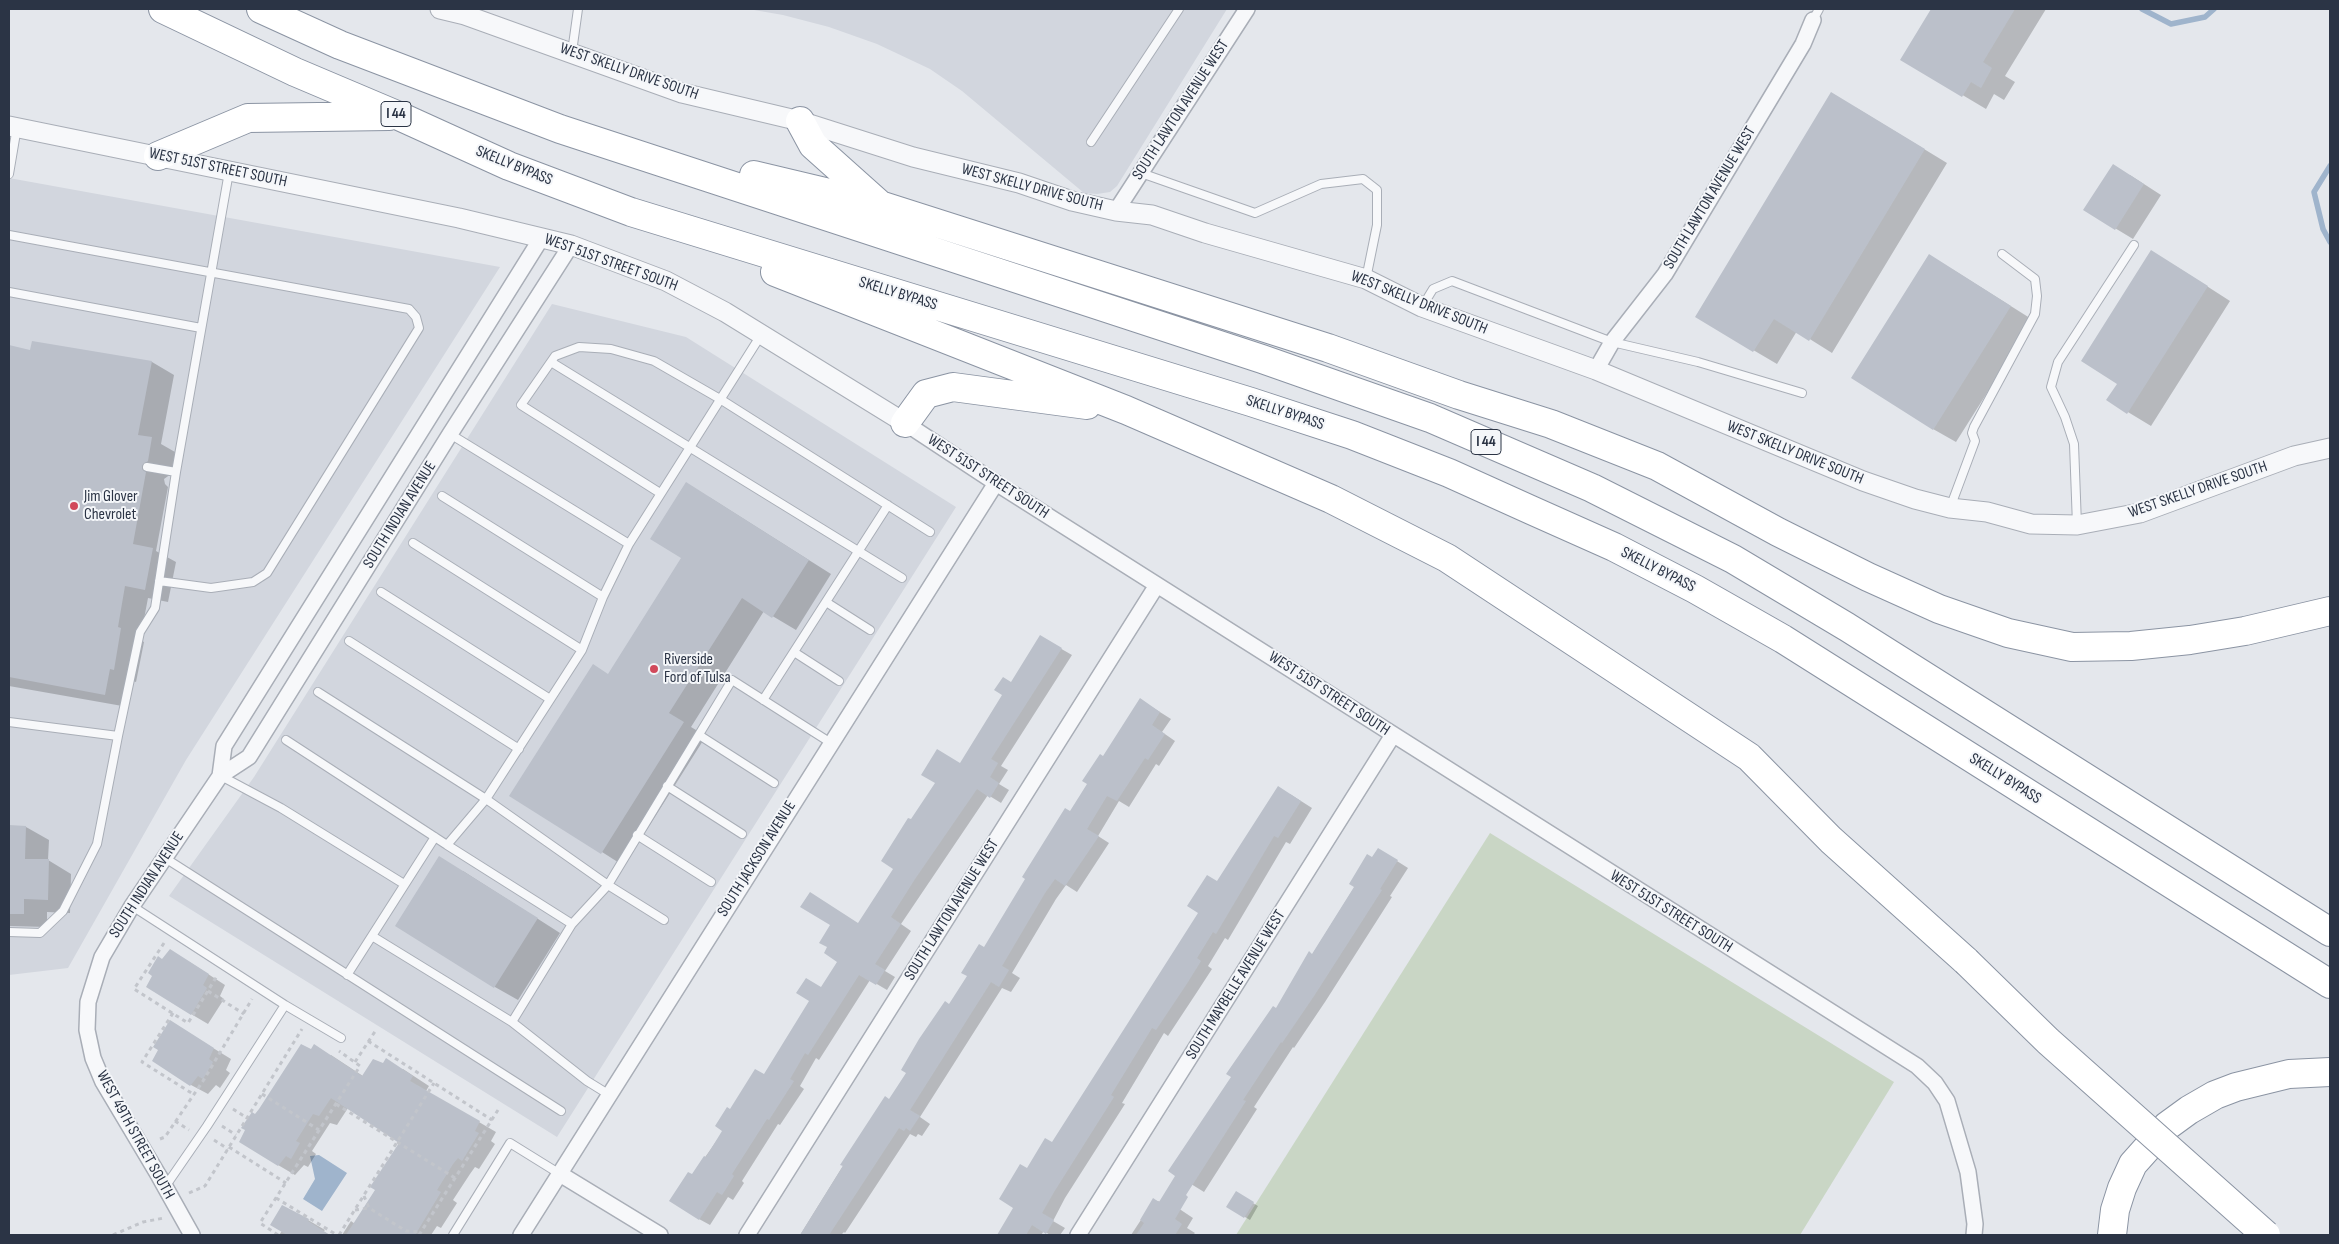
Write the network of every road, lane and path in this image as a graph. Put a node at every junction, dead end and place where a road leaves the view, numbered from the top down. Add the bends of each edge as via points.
1 (163, 9) edge
2 (261, 9) edge
3 (440, 9) edge
4 (578, 9) edge
5 (1180, 9) edge
6 (1247, 9) edge
7 (1816, 14) edge
8 (572, 52) junction
9 (399, 116) junction
10 (800, 121) junction
11 (13, 126) edge
12 (560, 129) junction
13 (1091, 142) dead end
14 (158, 156) junction
15 (229, 171) junction
16 (1141, 173) junction
17 (9, 174) edge
18 (880, 205) junction
19 (1116, 211) junction
20 (631, 212) junction
21 (9, 235) edge
22 (542, 237) junction
23 (571, 245) junction
24 (2134, 245) dead end
25 (2002, 254) dead end
26 (211, 273) junction
27 (1366, 279) junction
28 (9, 292) edge
29 (1422, 307) junction
30 (201, 328) junction
31 (762, 333) junction
32 (1612, 342) junction
33 (551, 362) junction
34 (1596, 370) junction
35 (1802, 393) dead end
36 (720, 400) junction
37 (1126, 410) junction
38 (428, 420) junction
39 (906, 423) junction
40 (450, 434) junction
41 (689, 447) junction
42 (2330, 448) edge
43 (147, 467) dead end
44 (176, 472) junction
45 (996, 483) junction
46 (660, 493) junction
47 (442, 496) dead end
48 (888, 505) junction
49 (1950, 508) junction
50 (2077, 525) junction
51 (930, 532) dead end
52 (413, 543) dead end
53 (629, 544) junction
54 (859, 551) junction
55 (902, 578) dead end
56 (159, 581) junction
57 (1157, 585) junction
58 (381, 592) dead end
59 (603, 597) junction
60 (826, 602) junction
61 (2330, 611) edge
62 (870, 630) dead end
63 (349, 641) dead end
64 (582, 650) junction
65 (794, 652) junction
66 (839, 681) dead end
67 (318, 692) dead end
68 (550, 699) junction
69 (763, 700) junction
70 (9, 722) edge
71 (699, 735) junction
72 (1394, 735) junction
73 (118, 736) junction
74 (286, 740) dead end
75 (831, 743) junction
76 (519, 749) junction
77 (220, 776) junction
78 (774, 783) dead end
79 (667, 786) junction
80 (486, 799) junction
81 (742, 834) dead end
82 (637, 835) junction
83 (435, 837) junction
84 (447, 845) junction
85 (165, 858) junction
86 (711, 882) dead end
87 (404, 884) junction
88 (608, 885) junction
89 (132, 906) junction
90 (664, 920) dead end
91 (572, 924) junction
92 (9, 932) edge
93 (2330, 932) edge
94 (372, 936) junction
95 (164, 943) dead end
96 (347, 975) junction
97 (217, 976) dead end
98 (2330, 984) edge
99 (208, 991) junction
100 (253, 999) dead end
101 (88, 1002) joint
102 (285, 1005) junction
103 (172, 1013) junction
104 (244, 1014) junction
105 (512, 1022) junction
106 (295, 1023) dead end
107 (376, 1030) dead end
108 (341, 1038) dead end
109 (368, 1041) junction
110 (333, 1047) dead end
111 (355, 1062) junction
112 (2330, 1072) edge
113 (434, 1083) junction
114 (193, 1094) junction
115 (262, 1094) junction
116 (608, 1094) junction
117 (336, 1104) junction
118 (498, 1110) dead end
119 (561, 1111) dead end
120 (492, 1120) junction
121 (319, 1130) junction
122 (160, 1140) dead end
123 (397, 1142) junction
124 (229, 1147) junction
125 (560, 1174) junction
126 (455, 1178) junction
127 (286, 1183) junction
128 (165, 1187) junction
129 (189, 1193) dead end
130 (364, 1196) junction
131 (276, 1198) junction
132 (369, 1208) junction
133 (355, 1210) junction
134 (179, 1212) junction
135 (407, 1233) edge
136 (420, 1234) edge
137 (112, 1235) edge
138 (192, 1235) edge
139 (278, 1235) edge
140 (338, 1235) edge
141 (452, 1235) edge
142 (521, 1235) edge
143 (660, 1235) edge
144 (747, 1235) edge
145 (1078, 1235) edge
146 (1974, 1235) edge
147 (2112, 1235) edge
148 (2266, 1235) edge

1 - 9 highway, SKELLY BYPASS / I 44 via 295,72
2 - 12 highway, I 44 via 340,45
3 - 8 street, WEST SKELLY DRIVE SOUTH
4 - 8 lane
5 - 13 lane
6 - 16 street, SOUTH LAWTON AVENUE WEST
7 - 32 street, SOUTH LAWTON AVENUE WEST via 1803,44 1665,274
8 - 10 street, WEST SKELLY DRIVE SOUTH via 682,93
9 - 14 highway via 248,118
9 - 20 highway, SKELLY BYPASS / I 44 via 509,166
10 - 18 highway via 814,145
10 - 19 street, WEST SKELLY DRIVE SOUTH via 914,157
11 - 14 street, WEST 51ST STREET SOUTH
11 - 17 lane
12 - 18 highway
12 - 93 highway, I 44 via 1271,362 1430,418 1592,488 1734,559
14 - 15 street, WEST 51ST STREET SOUTH
15 - 22 street, WEST 51ST STREET SOUTH
15 - 26 lane
16 - 19 street, SOUTH LAWTON AVENUE WEST
16 - 27 lane via 1255,213 1321,184 1363,179 1377,190 1378,225
18 - 61 highway via 1318,345 1551,424 1657,466 1868,577 1939,609 2008,633 2072,647 2131,646 2190,640
19 - 27 street, WEST SKELLY DRIVE SOUTH via 1152,215
20 - 37 highway via 797,282
20 - 98 highway, SKELLY BYPASS / I 44 via 1352,435 1614,547 1783,639
21 - 26 lane
22 - 23 street, WEST 51ST STREET SOUTH
22 - 38 street, SOUTH INDIAN AVENUE
23 - 31 street, WEST 51ST STREET SOUTH via 666,281
23 - 40 street, SOUTH INDIAN AVENUE
24 - 50 lane via 2058,362 2052,387 2074,444
25 - 49 lane via 2034,279 2035,314 1974,427 1975,442
26 - 30 lane
26 - 56 lane via 409,309 419,328 267,573 253,582 211,588
27 - 29 street, WEST SKELLY DRIVE SOUTH
28 - 30 lane
29 - 32 lane via 1433,289 1452,281
29 - 34 street, WEST SKELLY DRIVE SOUTH
30 - 44 lane
31 - 36 lane
31 - 39 street, WEST 51ST STREET SOUTH
32 - 34 street, SOUTH LAWTON AVENUE WEST
32 - 35 lane via 1698,362
33 - 36 lane via 555,356 579,347 611,349 654,361
33 - 41 lane
33 - 46 lane via 521,405
34 - 49 street, WEST SKELLY DRIVE SOUTH via 1863,481
36 - 41 lane
36 - 48 lane
37 - 39 highway via 953,387 926,394
37 - 148 highway, bridge via 1331,499 1447,558 1749,757 1831,840 1966,961 2048,1041
38 - 40 street
38 - 77 street, SOUTH INDIAN AVENUE via 224,746
39 - 45 street, WEST 51ST STREET SOUTH
40 - 53 lane
40 - 77 street, SOUTH INDIAN AVENUE via 249,757
41 - 46 lane
41 - 54 lane
42 - 50 street, WEST SKELLY DRIVE SOUTH via 2294,456 2140,513
43 - 44 lane
44 - 56 lane
45 - 57 street, WEST 51ST STREET SOUTH
45 - 75 street, SOUTH JACKSON AVENUE
46 - 53 lane
47 - 59 lane
48 - 51 lane
48 - 54 lane
49 - 50 street, WEST SKELLY DRIVE SOUTH via 1987,512 2031,524
52 - 64 lane
53 - 59 lane
54 - 55 lane
54 - 60 lane
56 - 73 lane via 155,608 140,632
57 - 72 street, WEST 51ST STREET SOUTH
57 - 144 street, SOUTH LAWTON AVENUE WEST
58 - 68 lane
59 - 64 lane
60 - 62 lane
60 - 65 lane
63 - 76 lane
64 - 68 lane
65 - 66 lane
65 - 69 lane
67 - 80 lane
68 - 76 lane
69 - 71 lane via 732,680
69 - 75 lane
70 - 73 lane
71 - 78 lane
71 - 79 lane
72 - 145 street, SOUTH MAYBELLE AVENUE WEST
72 - 146 street, WEST 51ST STREET SOUTH via 1917,1066 1936,1083 1947,1101 1968,1172 1976,1224
73 - 92 lane via 97,844 63,910 40,933
74 - 83 lane
75 - 116 street, SOUTH JACKSON AVENUE
76 - 80 lane
77 - 85 street, SOUTH INDIAN AVENUE
77 - 87 lane via 281,808
79 - 81 lane
79 - 82 lane
80 - 84 lane
80 - 88 lane
82 - 86 lane
82 - 88 lane
83 - 84 lane
83 - 87 lane
84 - 91 lane
85 - 89 street, SOUTH INDIAN AVENUE
85 - 96 lane
87 - 94 lane
88 - 90 lane
88 - 91 lane
89 - 101 street, SOUTH INDIAN AVENUE via 102,957
89 - 102 lane
91 - 105 lane
94 - 96 lane
94 - 105 lane
95 - 103 path via 134,989
96 - 119 lane
97 - 99 path
99 - 103 path via 188,1023
99 - 104 path
100 - 104 path
101 - 128 street, WEST 49TH STREET SOUTH via 87,1030 93,1058 103,1082
102 - 108 lane
102 - 128 lane
103 - 114 path via 142,1062
104 - 114 path
105 - 116 lane
106 - 115 path via 304,1027
107 - 109 path
109 - 111 path
109 - 113 path
110 - 111 path
111 - 117 path via 360,1066
112 - 147 highway via 2289,1074 2236,1087 2215,1094 2181,1115 2133,1164 2117,1203
113 - 120 path
113 - 123 path
114 - 122 path
115 - 121 path
115 - 124 path
116 - 125 street, SOUTH JACKSON AVENUE
117 - 121 path
117 - 123 path
118 - 120 path
120 - 126 path
121 - 127 path
123 - 126 path
123 - 130 path
124 - 127 path
124 - 129 path via 205,1186
125 - 141 lane via 510,1143
125 - 142 street, SOUTH JACKSON AVENUE
125 - 143 street
126 - 136 path
127 - 131 path
128 - 134 street, WEST 49TH STREET SOUTH
130 - 132 path
130 - 133 path
131 - 139 path via 260,1223
131 - 140 path
132 - 133 path
132 - 135 path
133 - 140 path
134 - 137 path
134 - 138 street, WEST 49TH STREET SOUTH
135 - 136 path

